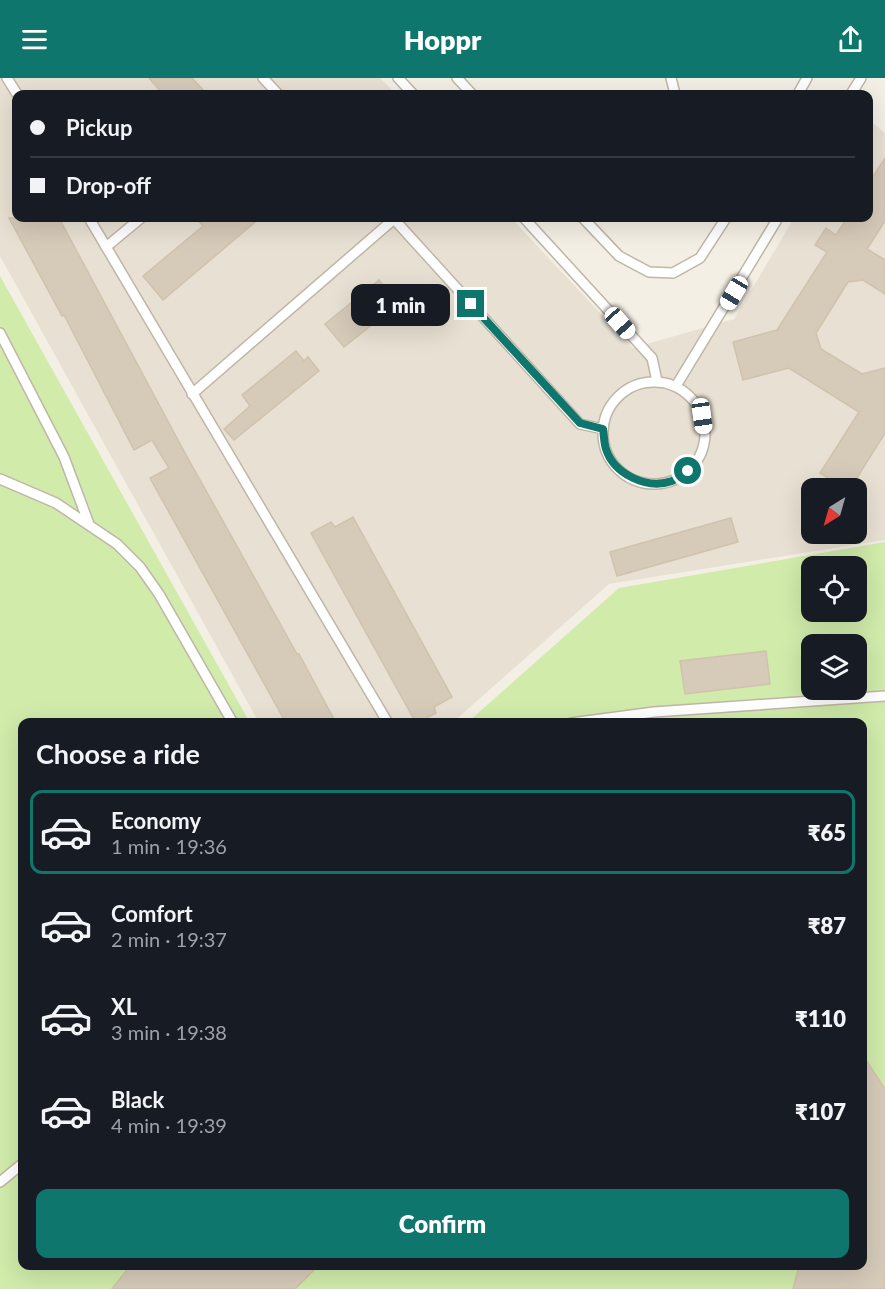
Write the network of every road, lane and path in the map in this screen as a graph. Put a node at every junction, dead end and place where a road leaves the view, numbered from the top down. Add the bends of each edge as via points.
1 (262, 78) edge
2 (398, 78) edge
3 (457, 78) edge
4 (274, 90) edge
5 (409, 90) edge
6 (468, 90) edge
7 (91, 222) edge
8 (136, 222) edge
9 (388, 222) edge
10 (397, 222) edge
11 (528, 222) edge
12 (587, 222) edge
13 (594, 222) edge
14 (723, 222) edge
15 (776, 222) edge
16 (591, 226) junction
17 (106, 247) junction
18 (0, 333) edge
19 (657, 381) junction
20 (676, 386) junction
21 (192, 394) junction
22 (603, 429) junction
23 (0, 479) edge
24 (89, 524) junction
25 (885, 696) edge
26 (230, 718) edge
27 (385, 718) edge
28 (609, 718) edge
29 (18, 1167) edge
30 (0, 1182) edge

1 - 4 lane
2 - 5 lane
3 - 6 lane
7 - 17 lane
8 - 17 lane
9 - 21 lane
10 - 22 lane via 580,423
11 - 19 lane via 652,358
12 - 16 lane
13 - 16 lane
14 - 16 lane via 700,258 674,273 649,272 619,256
15 - 20 lane
17 - 21 lane
18 - 24 lane via 64,457
19 - 20 lane
19 - 22 lane via 637,384 620,394 608,410
20 - 22 lane via 692,399 702,416 705,436 700,455 688,471 671,481 651,484 632,478 616,466 606,449
21 - 27 lane
23 - 24 lane via 56,503
24 - 26 lane via 140,567
25 - 28 lane
29 - 30 lane

